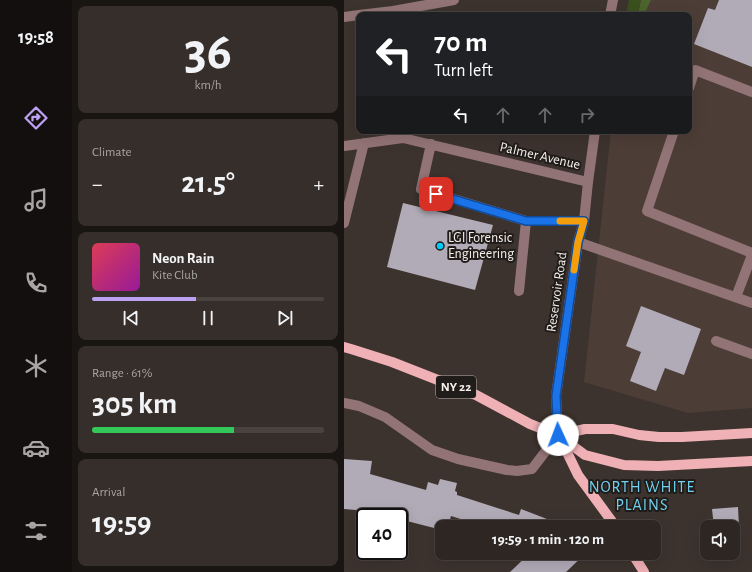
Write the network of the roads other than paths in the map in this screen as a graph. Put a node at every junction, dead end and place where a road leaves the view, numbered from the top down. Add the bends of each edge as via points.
1 (454, 0) edge
2 (613, 0) edge
3 (384, 12) edge
4 (611, 12) edge
5 (356, 15) edge
6 (344, 17) edge
7 (692, 79) edge
8 (752, 92) edge
9 (595, 134) edge
10 (673, 134) edge
11 (364, 143) junction
12 (431, 144) junction
13 (344, 146) edge
14 (588, 182) junction
15 (348, 192) edge
16 (526, 221) junction
17 (584, 221) junction
18 (344, 223) edge
19 (578, 242) junction
20 (752, 254) edge
21 (519, 291) dead end
22 (736, 297) junction
23 (752, 303) edge
24 (716, 341) dead end
25 (344, 347) edge
26 (752, 354) edge
27 (344, 402) edge
28 (752, 433) edge
29 (558, 435) junction
30 (752, 461) edge
31 (611, 520) edge
32 (636, 560) edge
33 (644, 572) edge

1 - 3 street
2 - 4 street
5 - 6 street
7 - 8 street via 695,70
9 - 14 street, Reservoir Road
10 - 20 street via 647,211
11 - 12 street, Palmer Avenue via 403,138
11 - 13 street, Palmer Avenue
11 - 15 street
12 - 14 street, Palmer Avenue
12 - 16 street via 420,189
14 - 17 street, Reservoir Road
15 - 18 street
16 - 17 street
16 - 21 street
17 - 19 street, Reservoir Road
19 - 22 street
19 - 29 street, Reservoir Road via 556,396
20 - 22 street
22 - 23 street
24 - 26 street
25 - 29 main road, NY 22 via 392,362 476,395 530,424
27 - 29 street via 385,417 432,450 507,470 532,469
28 - 29 main road via 659,437 613,429 585,429
29 - 30 main road via 585,455 624,465 658,466
29 - 31 main road via 578,475
32 - 33 main road

